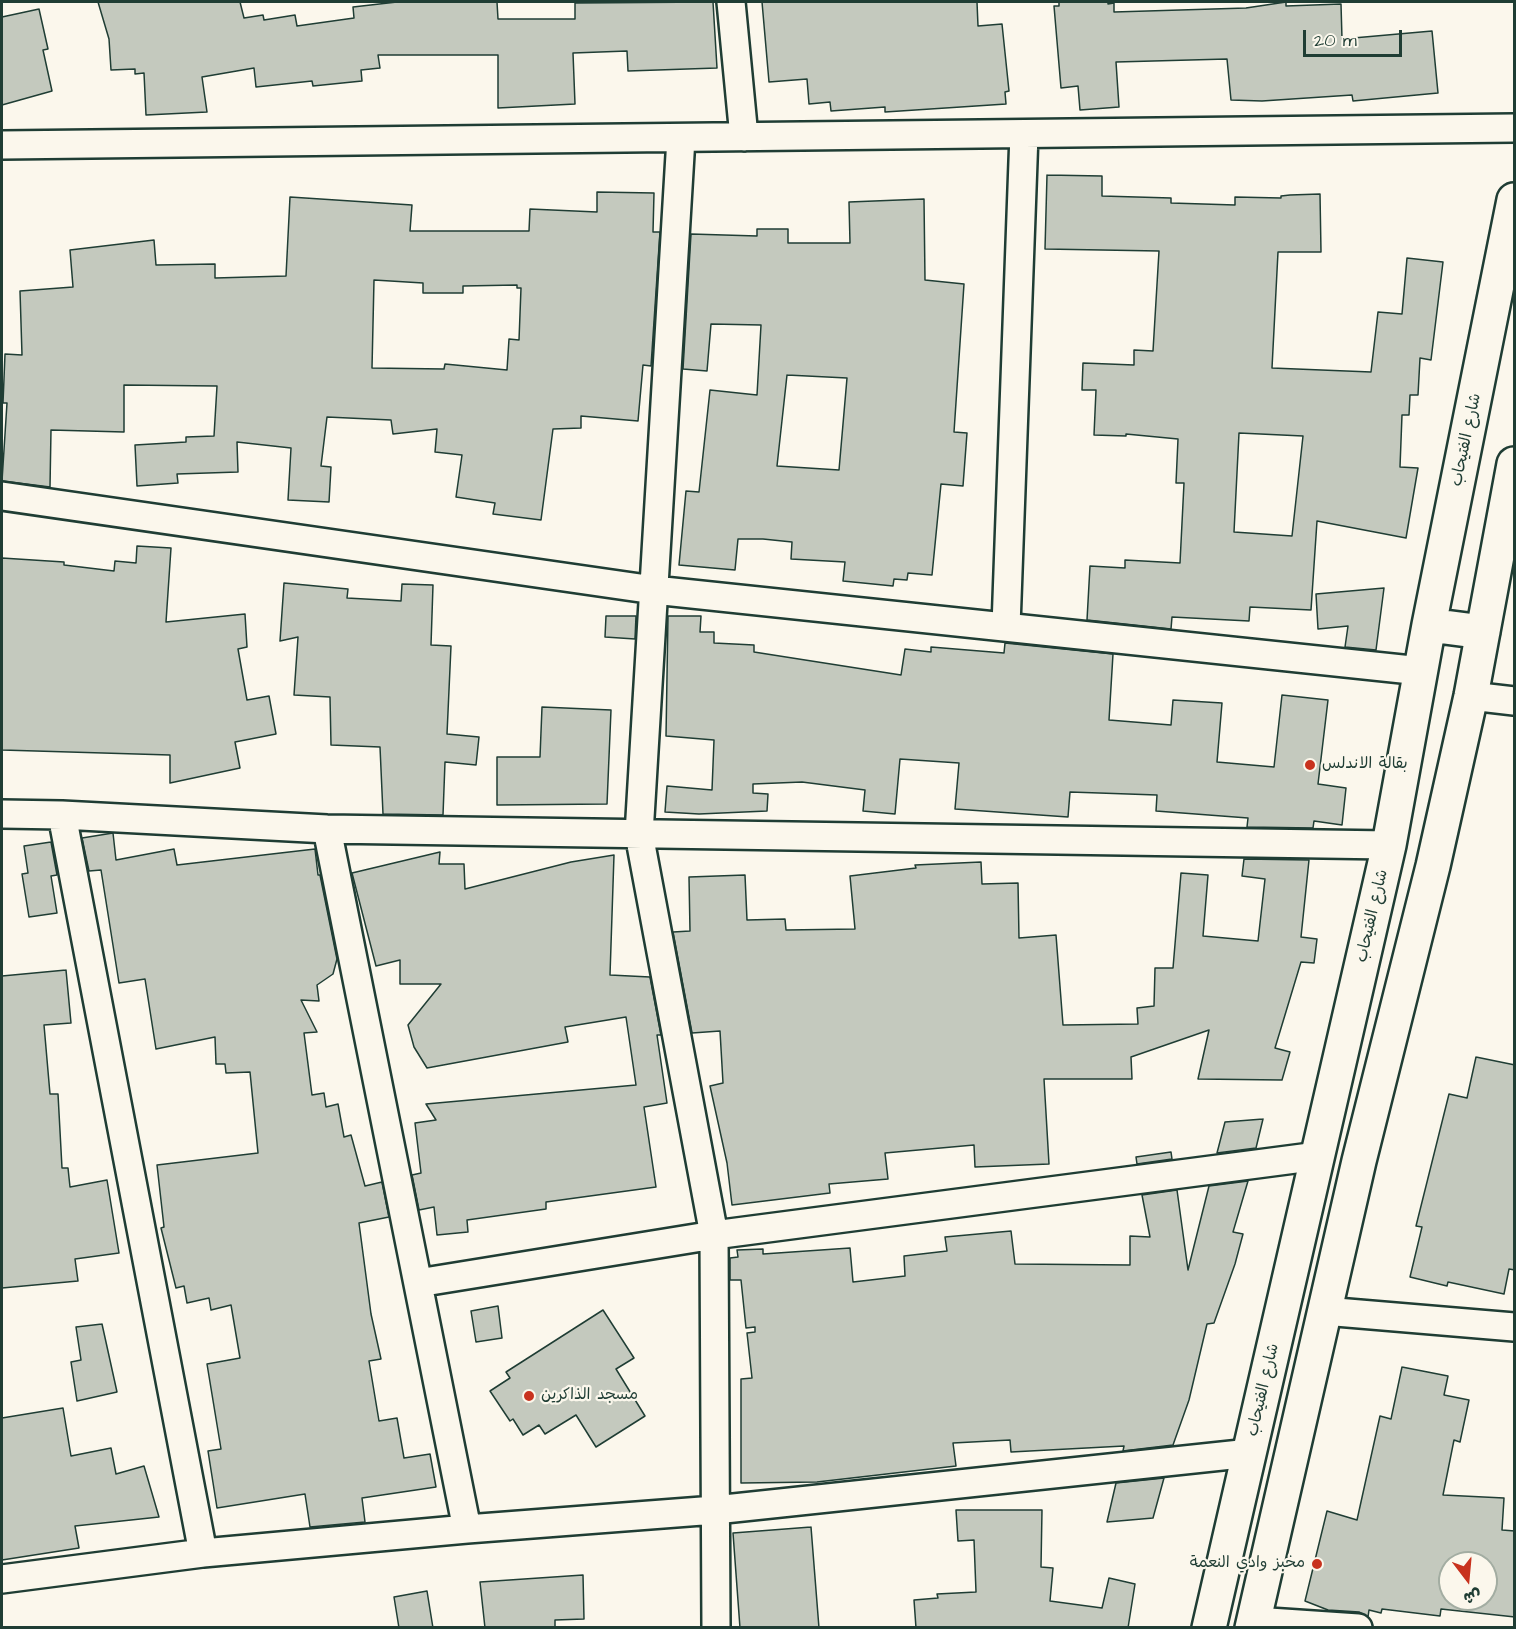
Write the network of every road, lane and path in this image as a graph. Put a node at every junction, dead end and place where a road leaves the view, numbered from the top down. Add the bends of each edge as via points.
1 (731, 2) edge
2 (1515, 128) edge
3 (1024, 134) junction
4 (744, 137) junction
5 (681, 138) junction
6 (2, 145) edge
7 (1515, 200) edge
8 (1515, 464) edge
9 (2, 496) edge
10 (654, 590) junction
11 (1429, 625) junction
12 (1006, 626) junction
13 (1483, 633) junction
14 (1421, 671) junction
15 (1471, 696) junction
16 (1515, 701) edge
17 (2, 814) edge
18 (62, 815) junction
19 (327, 829) junction
20 (639, 834) junction
21 (1389, 845) junction
22 (1318, 1156) junction
23 (714, 1235) junction
24 (418, 1283) junction
25 (1324, 1311) junction
26 (1515, 1327) edge
27 (1250, 1453) junction
28 (715, 1510) junction
29 (467, 1529) junction
30 (203, 1553) junction
31 (2, 1579) edge
32 (1253, 1624) edge
33 (716, 1628) edge
34 (1209, 1628) edge
35 (1358, 1628) edge

1 - 4 street
2 - 3 street
3 - 4 street
3 - 12 street
4 - 5 street
5 - 6 street
5 - 10 street
7 - 11 main road, شارع الفتيحاب
8 - 13 main road
9 - 10 street
10 - 12 street
10 - 20 street
11 - 13 main road
11 - 14 main road, شارع الفتيحاب
12 - 14 street
13 - 15 main road
14 - 21 main road, شارع الفتيحاب
15 - 16 street
15 - 25 main road
17 - 18 street
18 - 19 street
18 - 30 street
19 - 20 street
19 - 24 street
20 - 21 street
20 - 23 street
21 - 22 main road, شارع الفتيحاب
22 - 23 street
22 - 27 main road, شارع الفتيحاب
23 - 24 street
23 - 28 street
24 - 29 street
25 - 26 street
25 - 32 main road
27 - 28 street
27 - 34 main road, شارع الفتيحاب
28 - 29 street
28 - 33 street
29 - 30 street
30 - 31 street
32 - 35 street

